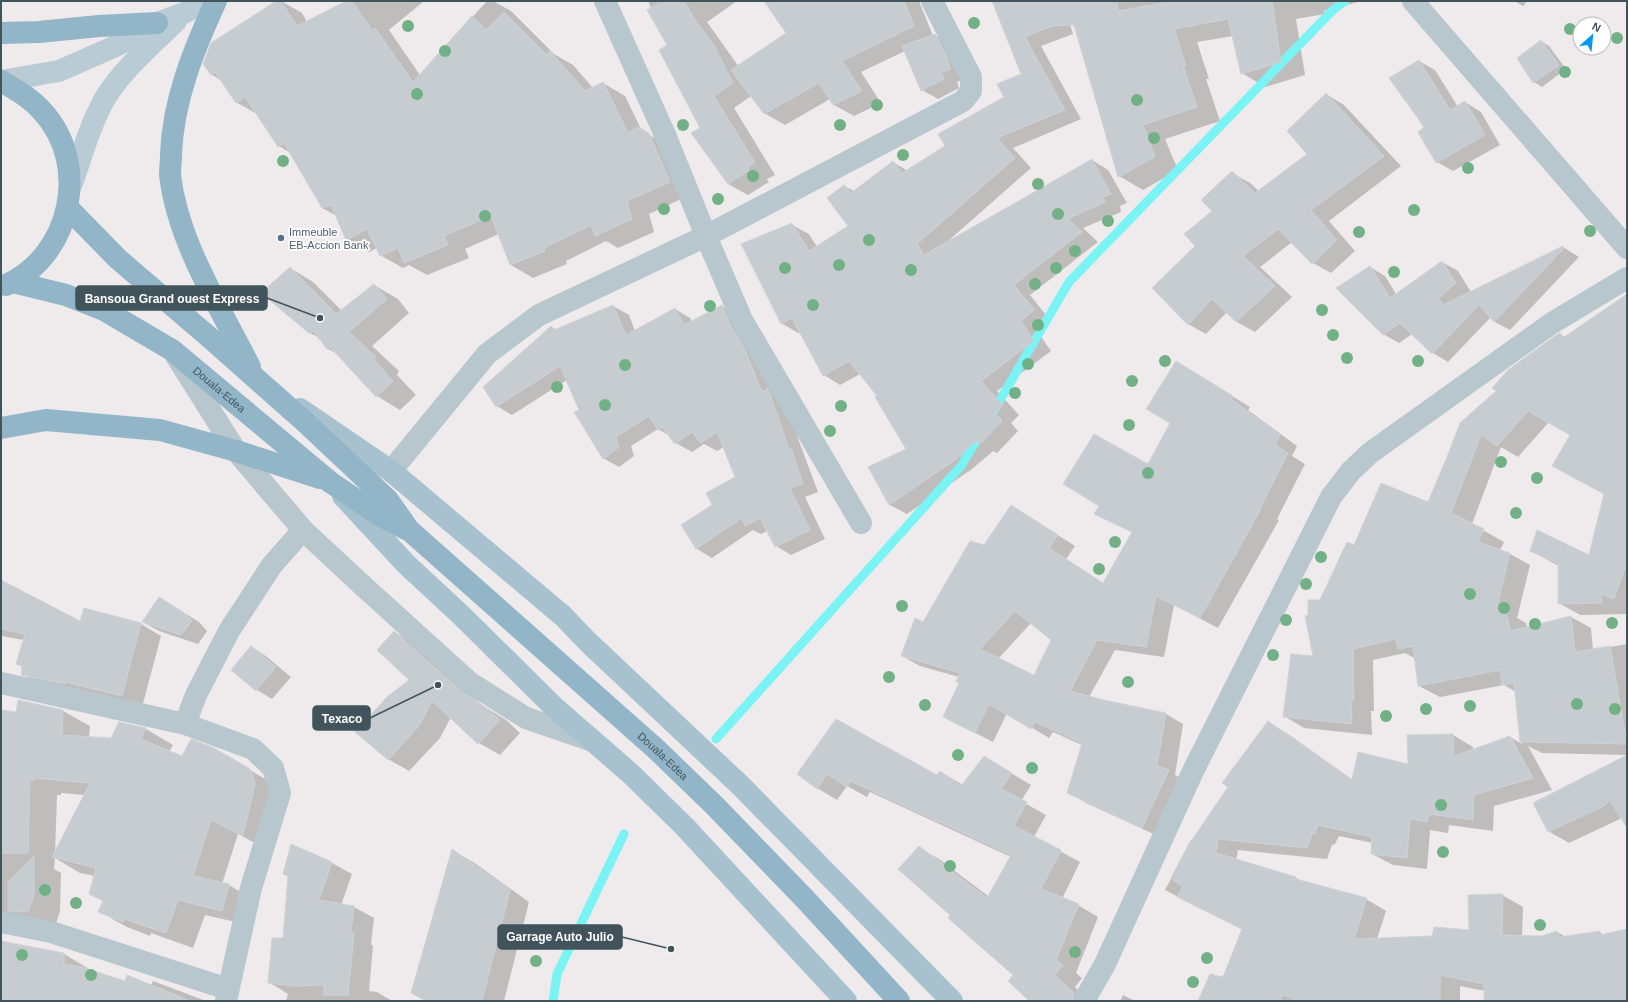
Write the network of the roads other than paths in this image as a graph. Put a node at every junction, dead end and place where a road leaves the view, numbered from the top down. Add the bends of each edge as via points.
1 (205, 1) edge
2 (216, 1) edge
3 (605, 1) edge
4 (932, 1) edge
5 (1417, 5) edge
6 (184, 13) junction
7 (157, 23) junction
8 (1, 33) edge
9 (1, 81) edge
10 (71, 186) junction
11 (68, 208) junction
12 (706, 236) junction
13 (1627, 248) edge
14 (1627, 278) edge
15 (7, 284) edge
16 (172, 350) junction
17 (256, 379) junction
18 (1, 428) edge
19 (236, 450) junction
20 (391, 471) junction
21 (330, 482) junction
22 (862, 523) dead end
23 (303, 530) junction
24 (409, 530) junction
25 (1, 683) edge
26 (185, 724) junction
27 (595, 742) junction
28 (1, 922) edge
29 (227, 995) edge
30 (846, 1001) edge
31 (899, 1001) edge
32 (952, 1001) edge
33 (1084, 1001) edge

1 - 6 main road
2 - 17 highway via 183,84 172,134 170,174 175,204 190,249
3 - 12 street via 666,136
4 - 12 street via 971,77 971,91 963,101
5 - 13 street
6 - 7 main road
6 - 10 main road via 132,64 108,93 98,112
7 - 8 highway
7 - 9 main road via 118,45 59,71
9 - 10 highway via 23,94 44,112 58,134 68,160
10 - 11 highway
11 - 15 highway via 57,239 45,256 30,270
11 - 17 highway, Douala-Edea via 118,259
12 - 20 street via 539,315 486,354
12 - 22 street via 742,320
14 - 33 street via 1552,323 1370,453 1351,471 1331,497 1194,769 1105,964
15 - 16 highway, Douala-Edea via 66,295 104,310
16 - 19 street
16 - 21 highway, Douala-Edea
17 - 20 main road
17 - 24 highway, Douala-Edea via 388,500
18 - 19 highway via 46,420 128,426 160,430
19 - 21 highway
19 - 23 street
20 - 32 main road via 563,616 740,786
21 - 24 highway, Douala-Edea via 379,515
21 - 27 main road via 406,564 554,707
23 - 26 street via 272,565 229,631 196,695
23 - 27 street via 469,682 526,718
24 - 31 highway, Douala-Edea via 656,749 805,899
25 - 26 street
26 - 29 street via 254,749 273,768 280,793 251,888
27 - 30 main road via 685,827
28 - 29 street via 51,932

